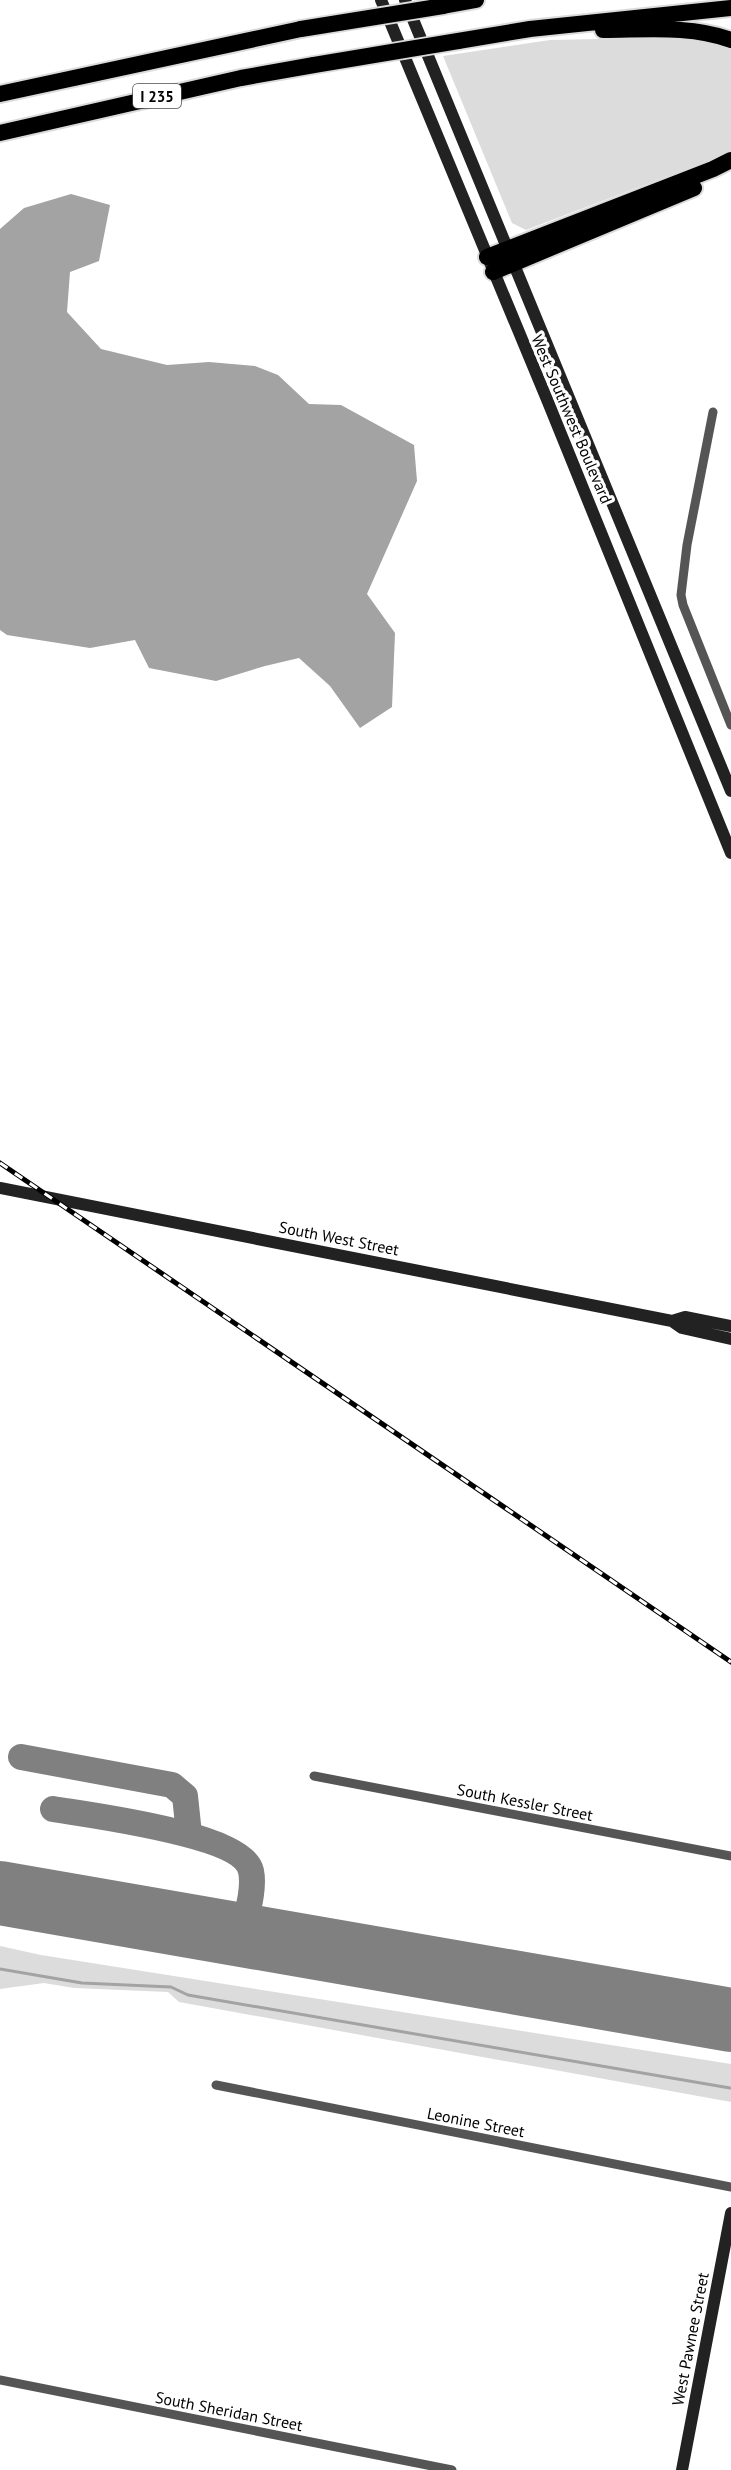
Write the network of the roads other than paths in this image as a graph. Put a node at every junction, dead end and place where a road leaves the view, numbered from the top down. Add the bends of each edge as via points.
1 (381, 0) edge
2 (405, 0) edge
3 (476, 0) edge
4 (731, 8) edge
5 (530, 29) junction
6 (731, 40) edge
7 (0, 94) edge
8 (0, 133) edge
9 (731, 160) edge
10 (731, 172) edge
11 (510, 256) junction
12 (490, 264) junction
13 (712, 412) dead end
14 (731, 725) edge
15 (731, 791) edge
16 (731, 853) edge
17 (0, 1188) edge
18 (672, 1321) junction
19 (731, 1326) edge
20 (731, 1339) edge
21 (314, 1776) dead end
22 (731, 1857) edge
23 (216, 2085) dead end
24 (731, 2187) edge
25 (731, 2213) edge
26 (0, 2380) edge
27 (452, 2470) edge
28 (682, 2470) edge

1 - 12 main road, West Southwest Boulevard
2 - 11 main road, West Southwest Boulevard
3 - 7 highway, I 235, bridge via 301,29
4 - 5 highway, I 235
5 - 6 highway via 687,30
5 - 8 highway, I 235, bridge via 241,78
9 - 11 highway
10 - 11 highway
11 - 12 highway
11 - 15 main road, West Southwest Boulevard
12 - 16 main road, West Southwest Boulevard
13 - 14 street via 681,595
17 - 18 main road, South West Street
18 - 19 main road, South West Street via 685,1317
18 - 20 main road, South West Street via 682,1328
21 - 22 street, South Kessler Street
23 - 24 street, Leonine Street
25 - 28 main road, West Pawnee Street
26 - 27 street, South Sheridan Street

